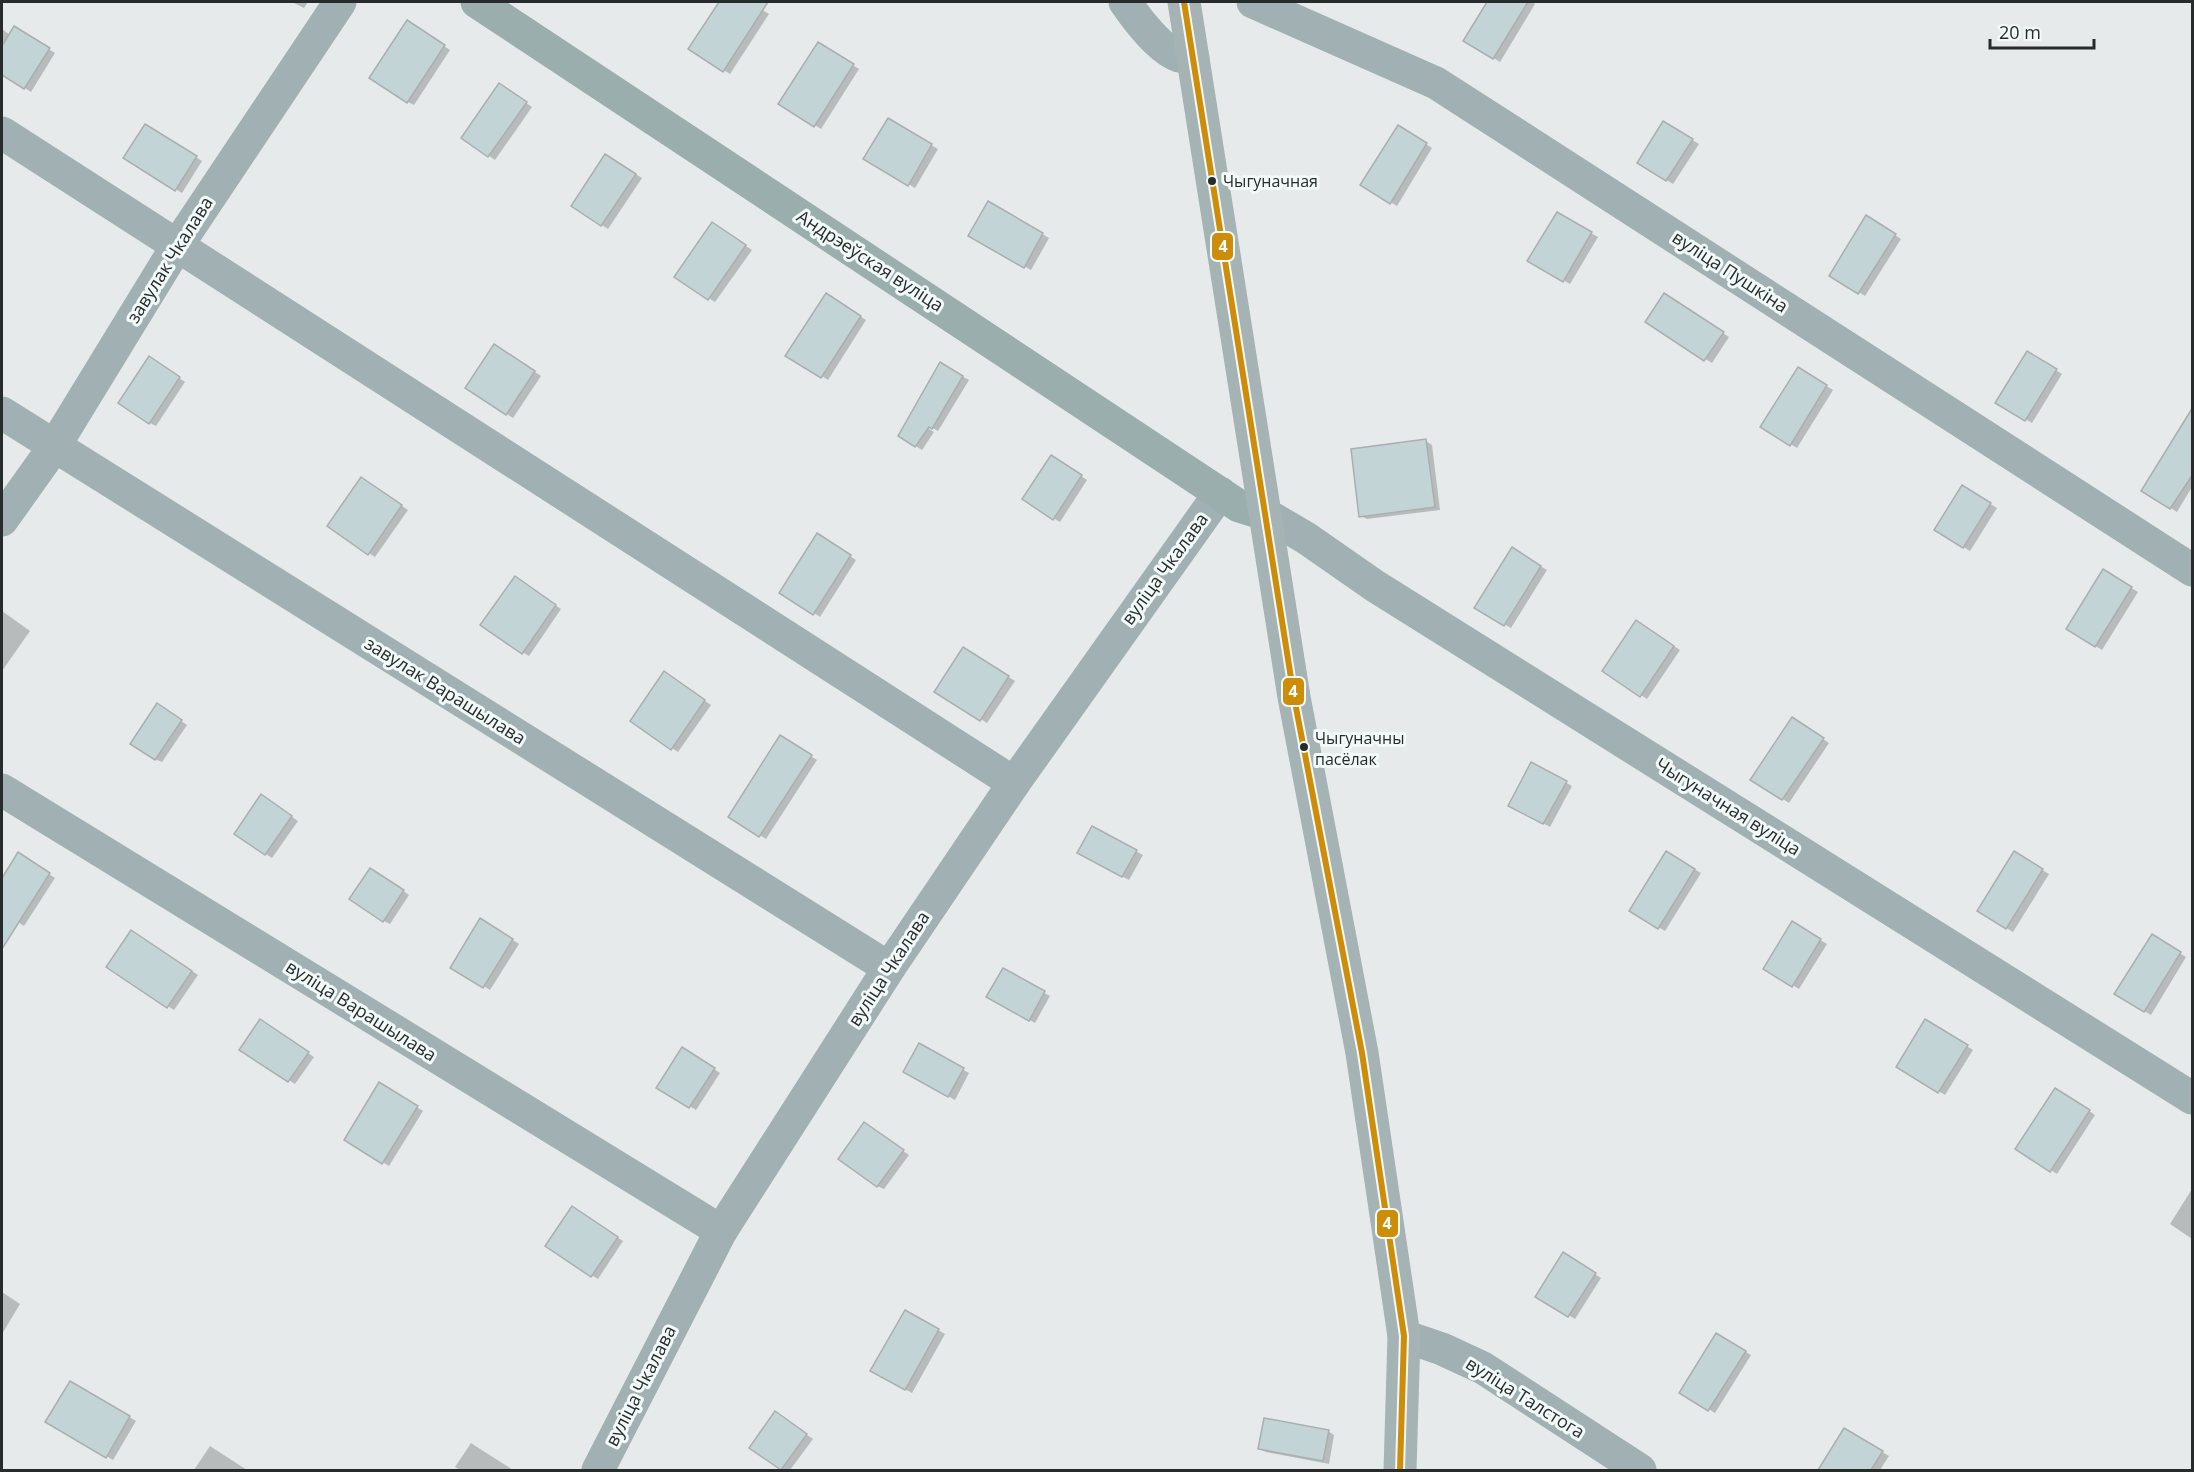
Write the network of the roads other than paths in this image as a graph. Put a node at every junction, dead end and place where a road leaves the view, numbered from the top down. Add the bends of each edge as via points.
1 (340, 2) edge
2 (477, 2) edge
3 (1125, 2) edge
4 (1184, 2) edge
5 (1253, 2) edge
6 (1193, 58) junction
7 (2, 133) edge
8 (177, 246) junction
9 (2, 413) edge
10 (54, 447) junction
11 (1220, 493) junction
12 (1265, 513) junction
13 (2, 520) edge
14 (2193, 570) edge
15 (1014, 783) junction
16 (2, 790) edge
17 (889, 968) junction
18 (2193, 1098) edge
19 (721, 1231) junction
20 (1404, 1336) junction
21 (597, 1470) edge
22 (1400, 1470) edge
23 (1640, 1470) edge

1 - 8 street, завулак Чкалава
2 - 11 main road, Андрэеўская вуліца
3 - 6 street via 1160,43 1177,55
4 - 6 main road
5 - 14 street, вуліца Пушкіна via 1436,83
6 - 12 main road
7 - 8 street
8 - 10 street, завулак Чкалава
8 - 15 street
9 - 10 street, завулак Варашылава
10 - 13 street, завулак Чкалава
10 - 17 street, завулак Варашылава
11 - 12 main road, Андрэеўская вуліца via 1239,506
11 - 15 street, вуліца Чкалава
12 - 18 street, Чыгуначная вуліца via 1395,599
12 - 20 main road via 1294,697 1362,1053
15 - 17 street, вуліца Чкалава
16 - 19 street, вуліца Варашылава
17 - 19 street, вуліца Чкалава
19 - 21 street, вуліца Чкалава
20 - 22 main road
20 - 23 street, вуліца Талстога via 1483,1368

